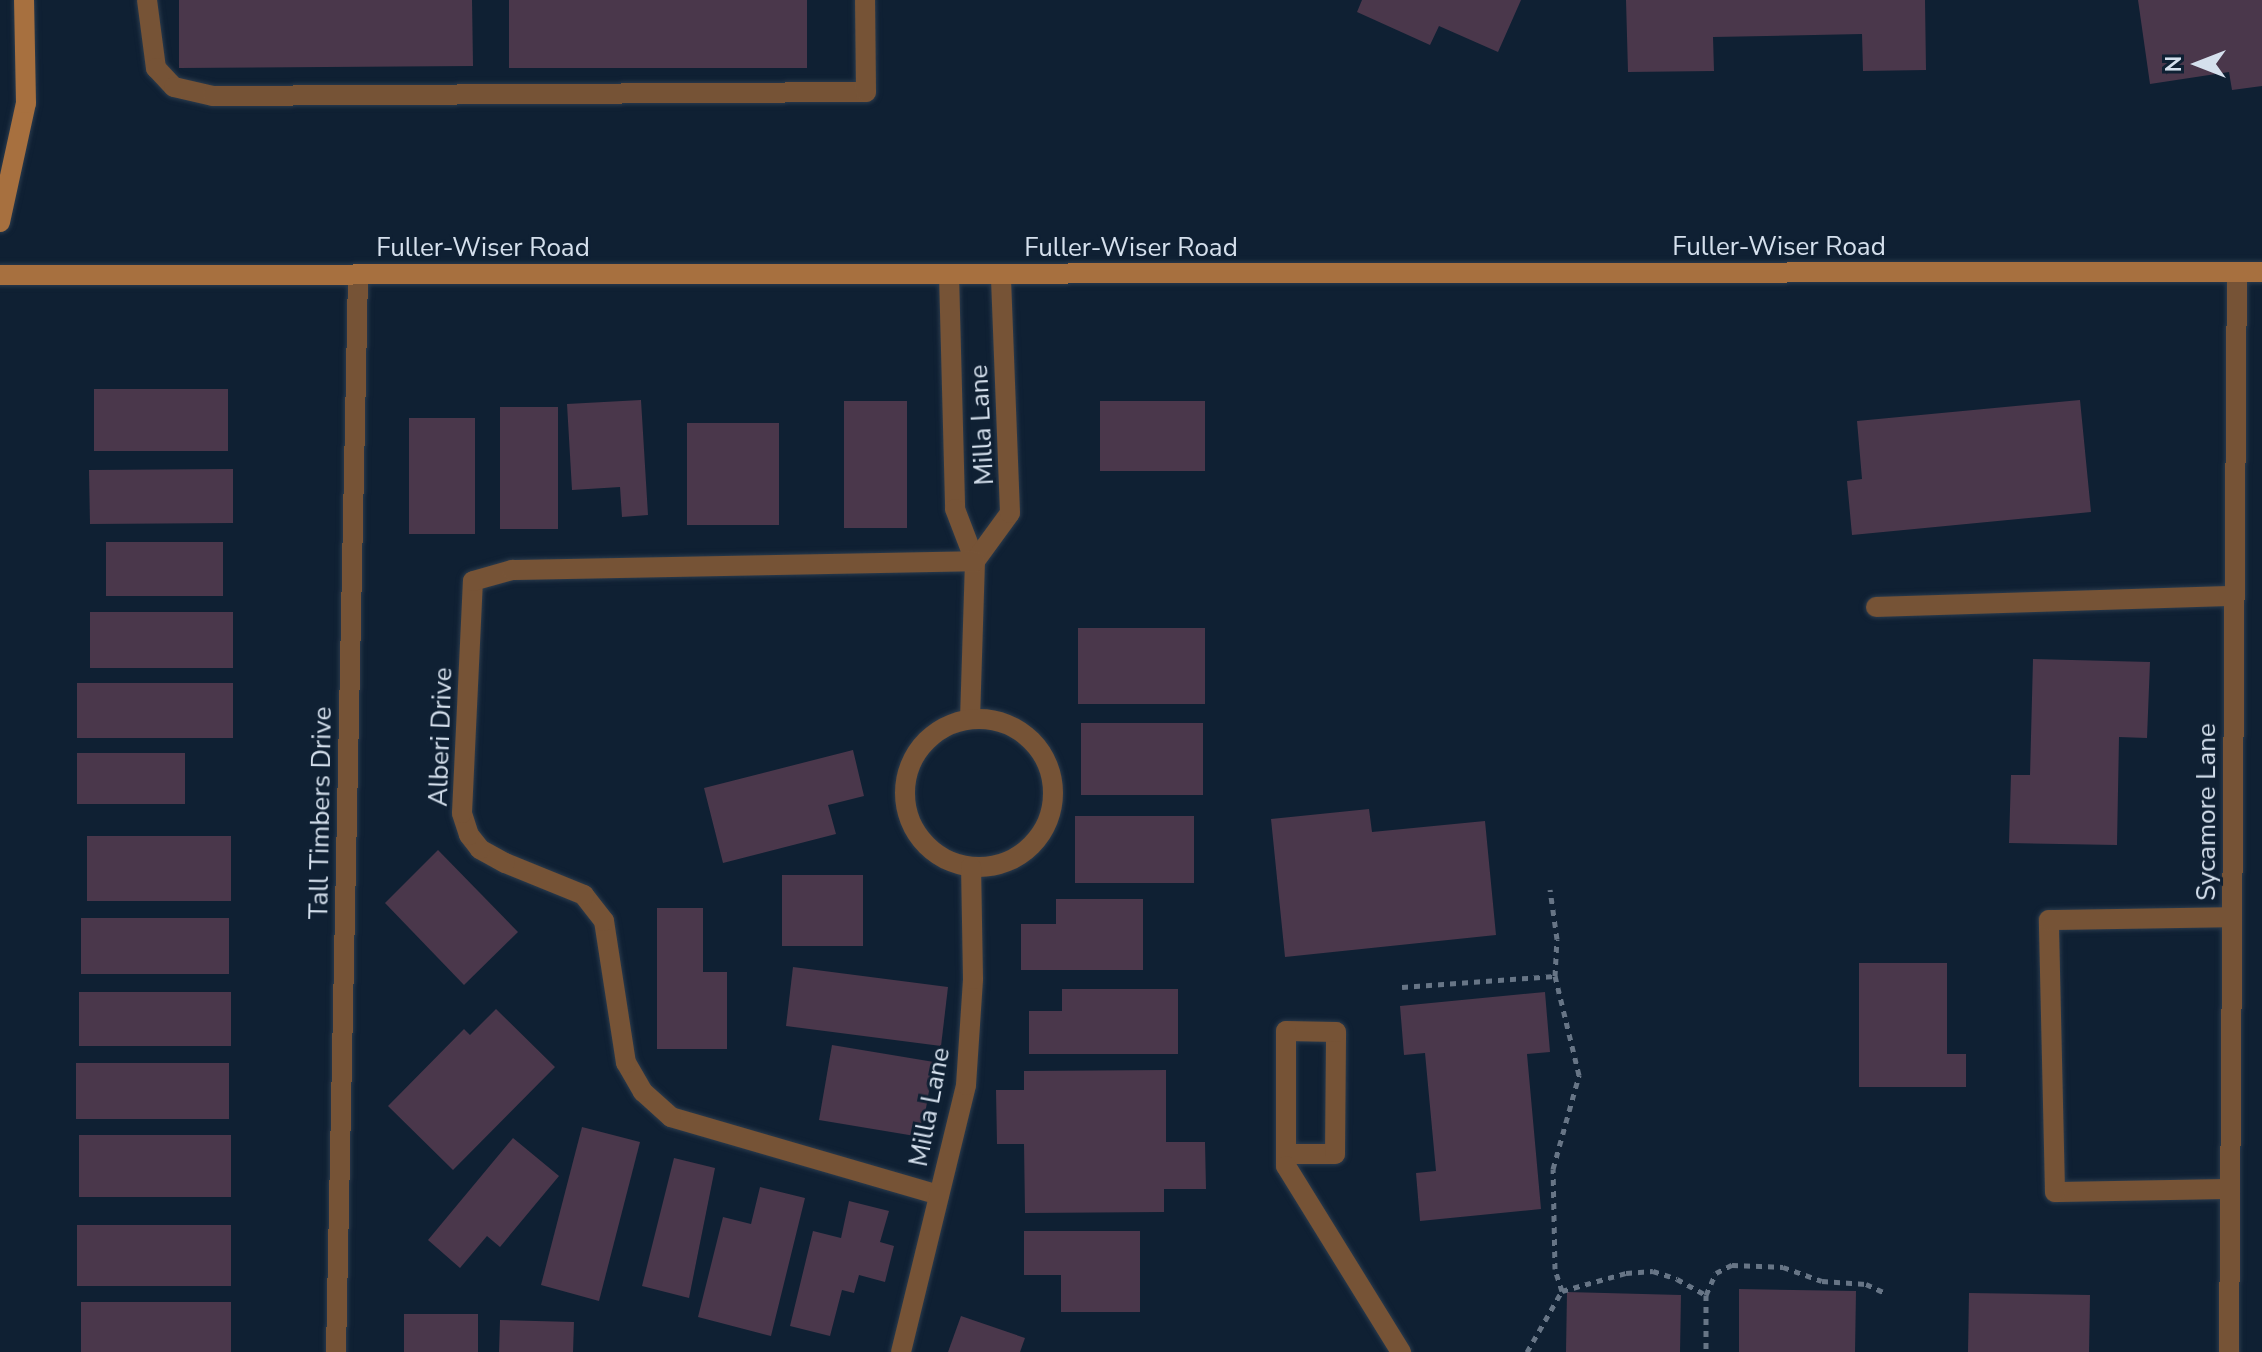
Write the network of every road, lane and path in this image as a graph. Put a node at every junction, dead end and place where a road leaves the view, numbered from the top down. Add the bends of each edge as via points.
1 (24, 0) edge
2 (147, 0) edge
3 (865, 0) edge
4 (0, 222) edge
5 (2262, 272) edge
6 (2237, 273) junction
7 (949, 274) junction
8 (1001, 274) junction
9 (0, 275) edge
10 (358, 275) junction
11 (975, 561) junction
12 (2235, 596) junction
13 (1876, 607) dead end
14 (970, 719) junction
15 (971, 867) junction
16 (1550, 889) dead end
17 (2232, 917) junction
18 (1555, 976) junction
19 (1402, 987) dead end
20 (1286, 1154) junction
21 (2230, 1189) junction
22 (939, 1195) junction
23 (1562, 1291) junction
24 (1885, 1293) dead end
25 (1706, 1295) junction
26 (336, 1352) edge
27 (901, 1352) edge
28 (1401, 1352) edge
29 (1527, 1352) edge
30 (1706, 1352) edge
31 (2229, 1352) edge

1 - 4 street via 26,103
2 - 3 street via 156,68 174,87 213,96 866,92
5 - 6 street, Fuller-Wiser Road
6 - 8 street, Fuller-Wiser Road
6 - 12 street, Sycamore Lane
7 - 8 street, Fuller-Wiser Road
7 - 10 street, Fuller-Wiser Road
7 - 11 street, Milla Lane via 955,509
8 - 11 street, Milla Lane via 1010,513
9 - 10 street, Fuller-Wiser Road
10 - 26 street, Tall Timbers Drive
11 - 14 street, Milla Lane
11 - 22 street, Alberi Drive via 512,570 473,581 462,813 469,835 480,849 505,863 584,895 604,921 626,1063 643,1092 671,1117
12 - 13 street
12 - 17 street, Sycamore Lane
14 - 15 street via 936,732 922,745 912,761 905,797 919,837 942,857
14 - 15 street via 1004,723 1033,741 1053,781 1050,815 1033,844 1015,859
15 - 22 street, Milla Lane via 973,979 966,1085
16 - 18 path via 1557,939
17 - 21 street, Sycamore Lane
17 - 21 street via 2049,920 2055,1192
18 - 19 path
18 - 23 path via 1579,1075 1553,1169 1555,1269
20 - 20 street via 1286,1031 1336,1032 1335,1154
20 - 28 street via 1286,1166
21 - 31 street, Sycamore Lane
22 - 27 street, Milla Lane
23 - 25 path via 1653,1271
23 - 29 path
24 - 25 path via 1866,1284 1822,1281 1783,1267 1732,1265 1716,1273
25 - 30 path

